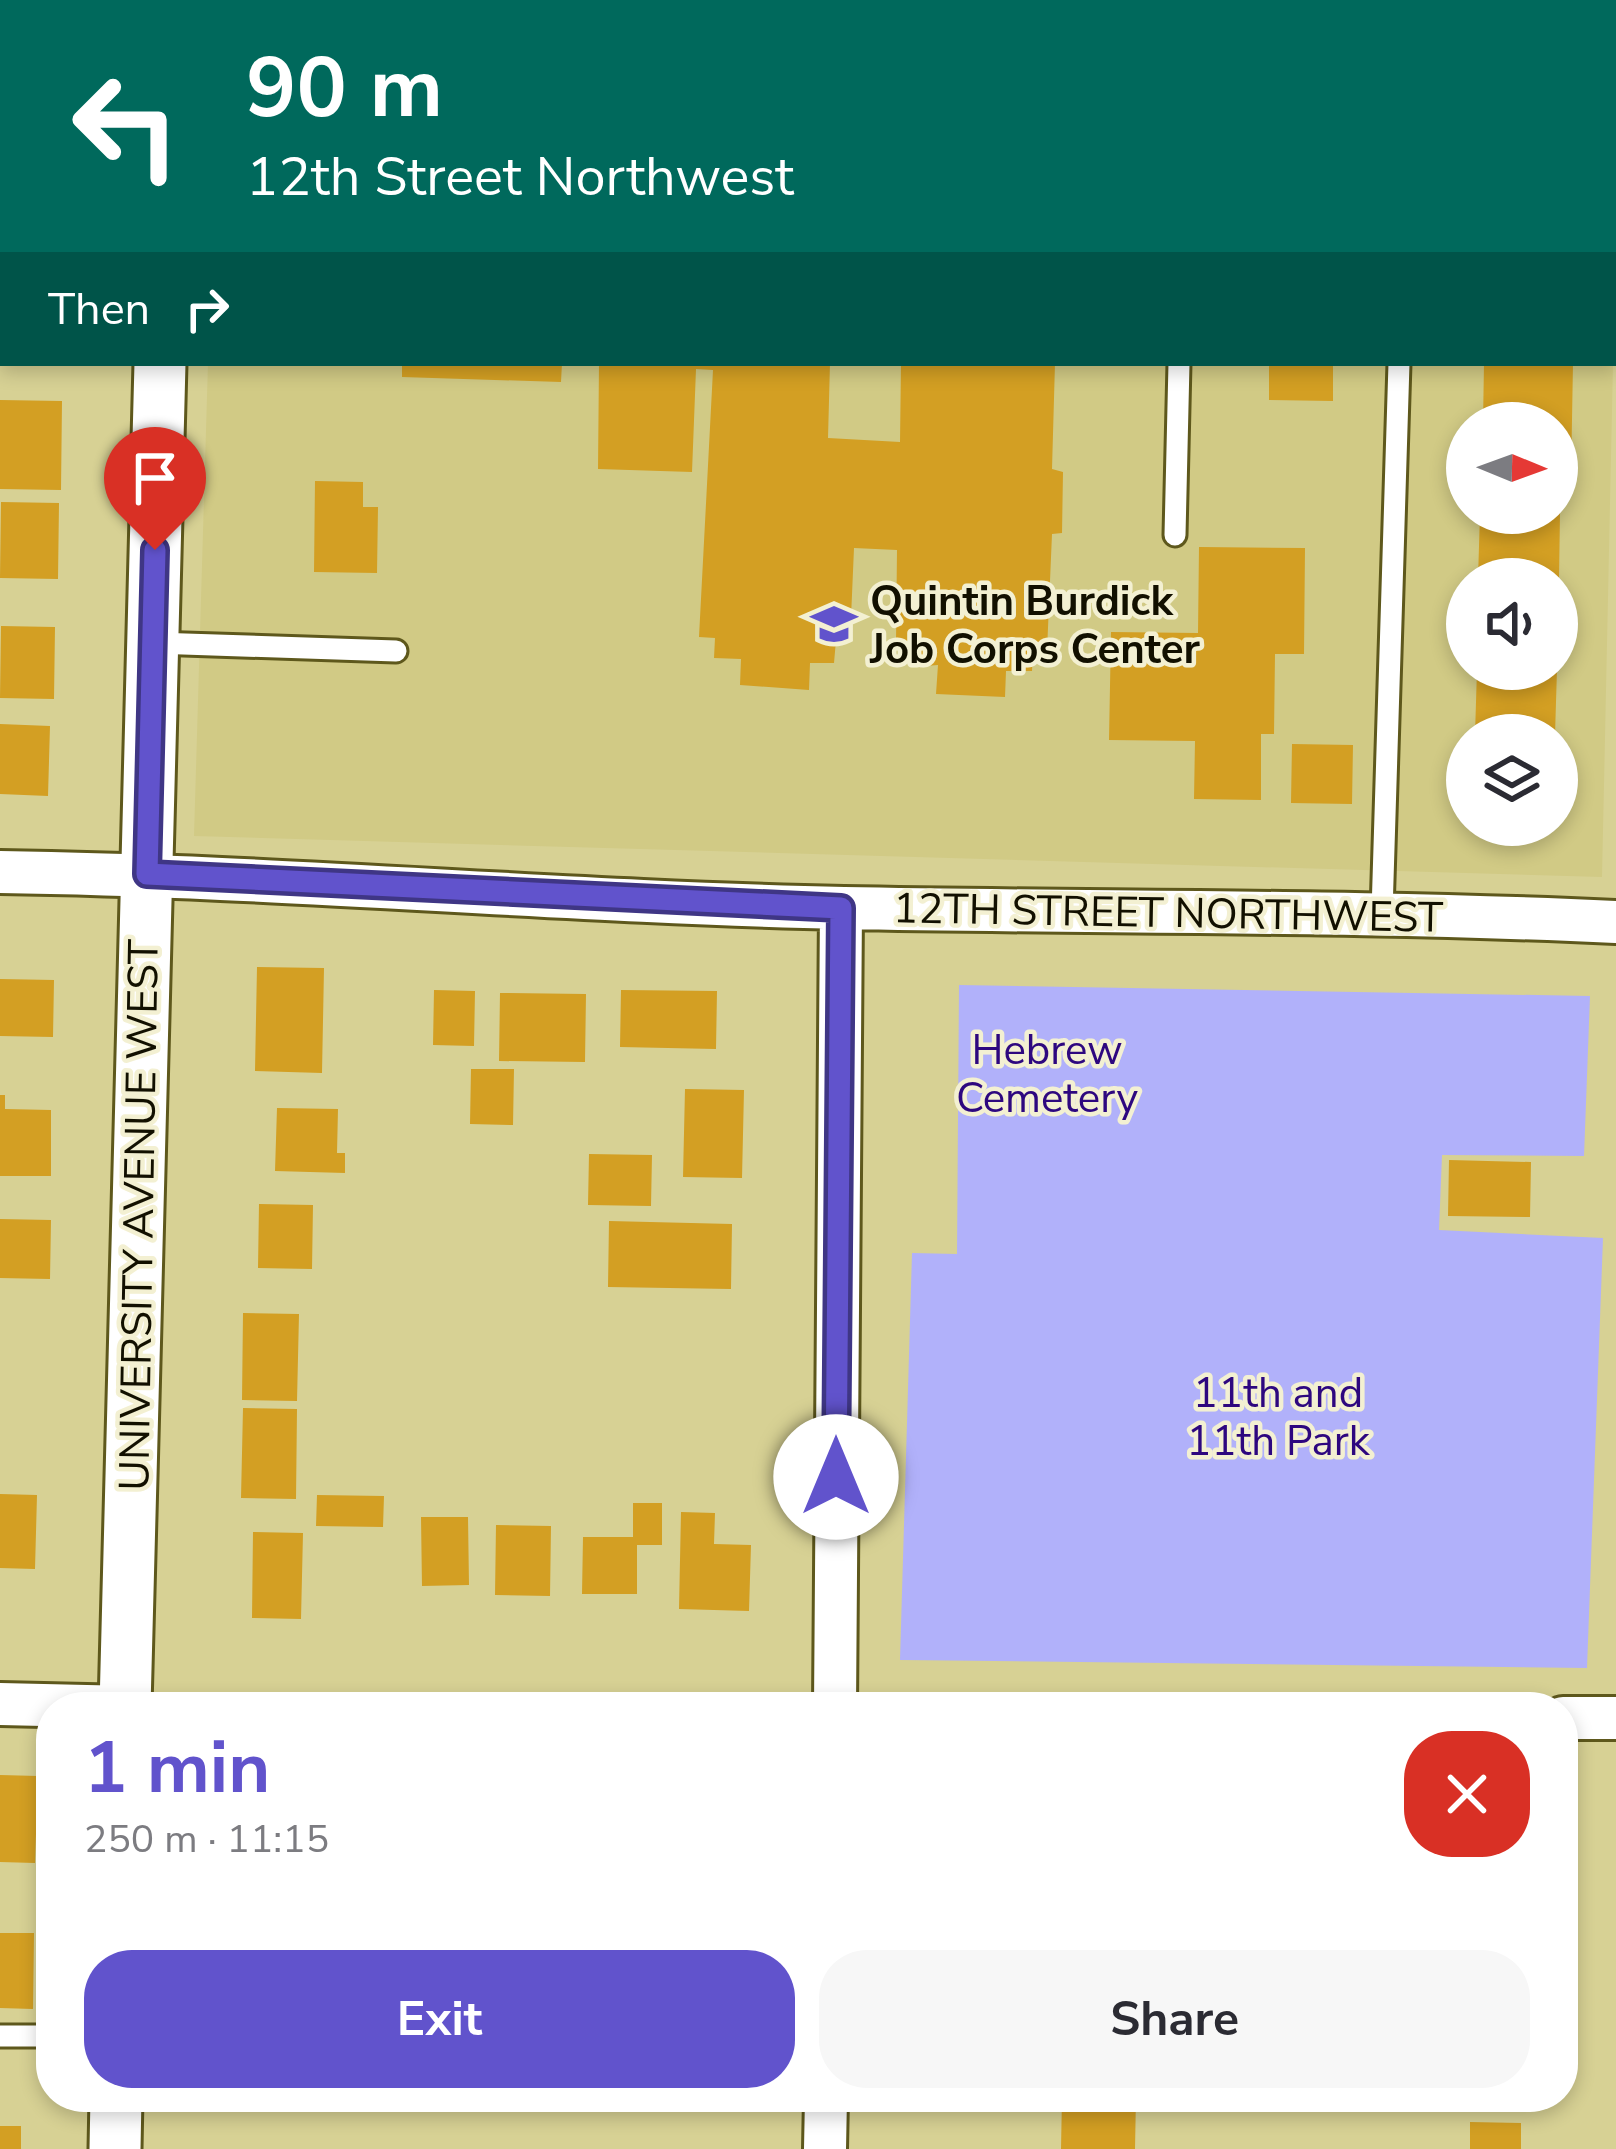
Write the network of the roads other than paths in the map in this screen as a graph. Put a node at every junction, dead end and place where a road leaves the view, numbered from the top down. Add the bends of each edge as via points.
1 (160, 366) edge
2 (1179, 366) edge
3 (1399, 366) edge
4 (1175, 536) dead end
5 (153, 643) junction
6 (396, 651) dead end
7 (0, 872) edge
8 (147, 874) junction
9 (841, 908) junction
10 (1382, 912) junction
11 (1616, 922) edge
12 (127, 1692) edge
13 (835, 1692) edge
14 (0, 1704) edge
15 (36, 1705) edge
16 (1578, 1718) edge
17 (1616, 1718) edge
18 (0, 2036) edge
19 (36, 2036) edge
20 (116, 2112) edge
21 (826, 2112) edge
22 (115, 2149) edge
23 (825, 2149) edge

1 - 5 street, UNIVERSITY AVENUE WEST
2 - 4 lane
3 - 10 lane
5 - 6 lane
5 - 8 street, UNIVERSITY AVENUE WEST
7 - 8 street, 12TH STREET NORTHWEST
8 - 9 street, 12TH STREET NORTHWEST
8 - 12 street, UNIVERSITY AVENUE WEST
9 - 10 street, 12TH STREET NORTHWEST
9 - 13 street
10 - 11 street, 12TH STREET NORTHWEST
14 - 15 street
16 - 17 street
18 - 19 lane
20 - 22 street
21 - 23 street

